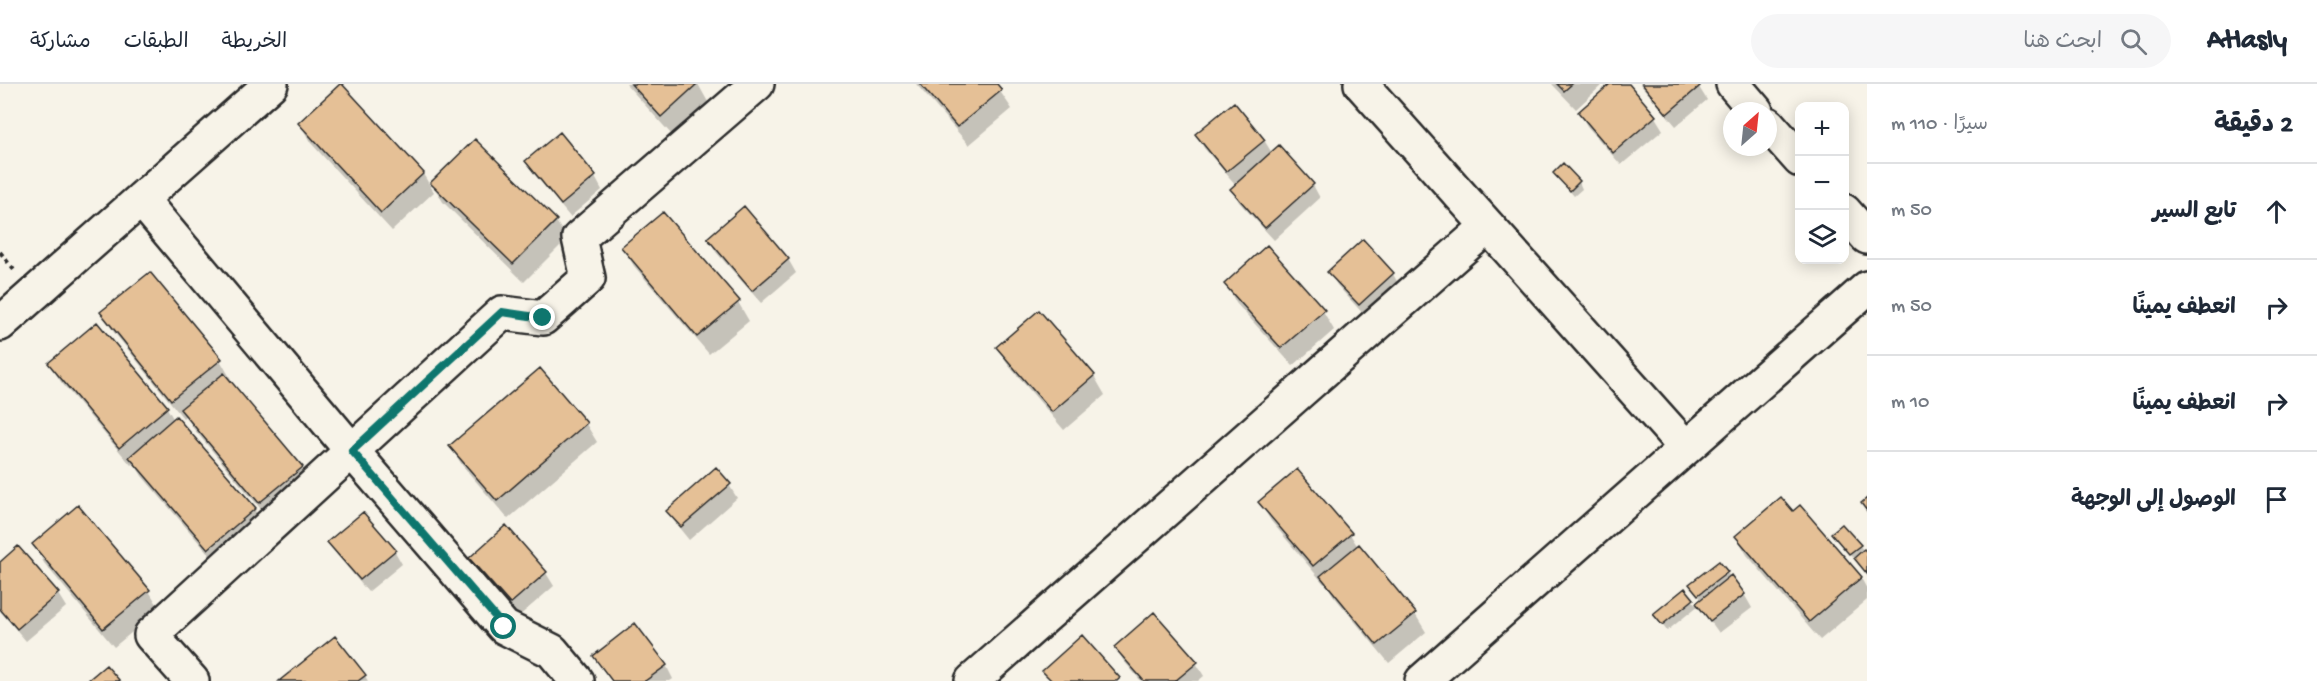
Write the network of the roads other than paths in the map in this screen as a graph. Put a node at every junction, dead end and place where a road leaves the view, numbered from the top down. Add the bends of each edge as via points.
1 (271, 84) edge
2 (757, 84) edge
3 (1361, 84) edge
4 (1733, 84) edge
5 (1748, 102) edge
6 (1777, 134) edge
7 (1796, 156) edge
8 (141, 199) junction
9 (1849, 216) edge
10 (1488, 226) junction
11 (1867, 237) edge
12 (1867, 288) edge
13 (0, 324) edge
14 (1686, 448) junction
15 (352, 451) junction
16 (192, 681) edge
17 (577, 681) edge
18 (972, 681) edge
19 (1422, 681) edge

1 - 8 street
2 - 15 street via 579,238 588,278 543,318 502,312
3 - 10 street
4 - 5 street
6 - 7 street
8 - 13 street
8 - 15 street
9 - 11 street
10 - 14 street
10 - 18 street
12 - 14 street
14 - 19 street
15 - 16 street via 152,635
15 - 17 street via 504,627 552,651

